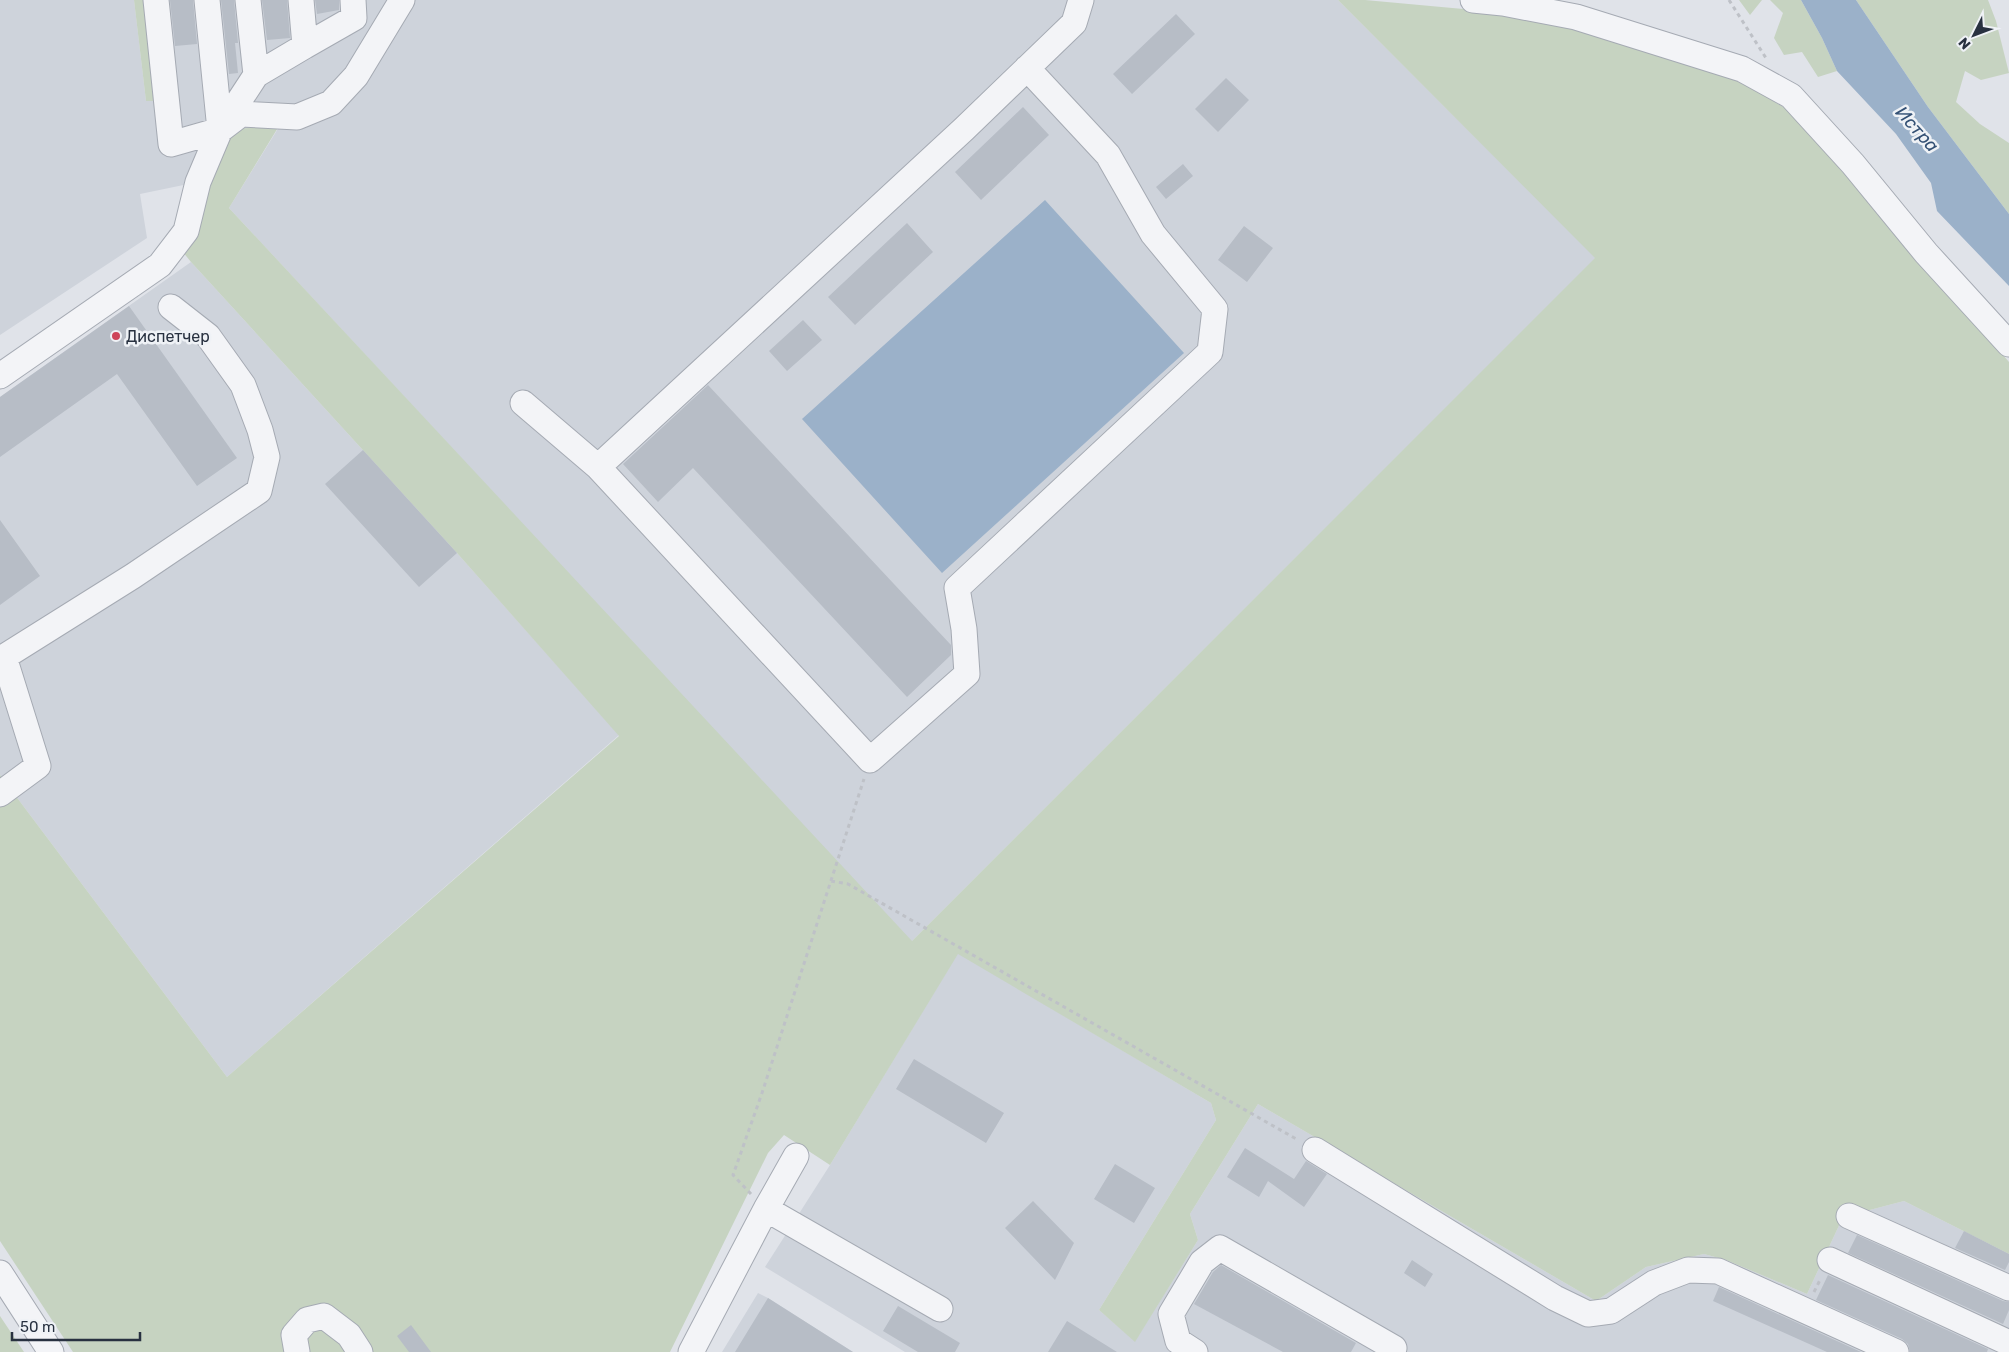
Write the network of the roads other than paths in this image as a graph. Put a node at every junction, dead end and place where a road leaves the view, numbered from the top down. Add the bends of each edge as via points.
1 (156, 0) edge
2 (207, 0) edge
3 (248, 0) edge
4 (301, 0) edge
5 (402, 0) edge
6 (1081, 0) edge
7 (1473, 0) edge
8 (358, 6) edge
9 (305, 46) junction
10 (1027, 68) junction
11 (256, 75) junction
12 (220, 130) junction
13 (171, 307) dead end
14 (2009, 344) edge
15 (0, 376) edge
16 (523, 403) dead end
17 (598, 468) junction
18 (0, 794) edge
19 (1315, 1150) road end
20 (796, 1156) dead end
21 (766, 1209) junction
22 (1849, 1216) dead end
23 (1830, 1260) dead end
24 (0, 1273) edge
25 (2009, 1288) edge
26 (940, 1308) dead end
27 (2009, 1343) edge
28 (52, 1352) edge
29 (297, 1352) edge
30 (360, 1352) edge
31 (691, 1352) edge
32 (1195, 1352) edge
33 (1391, 1352) edge
34 (1896, 1352) edge

1 - 12 street via 171,144
2 - 12 street
3 - 11 street
4 - 9 street
5 - 12 street via 356,76 331,103 297,117 241,114
6 - 10 street via 1074,23
7 - 14 street via 1576,17 1742,70 1790,96 1854,164 1926,253
8 - 9 street
9 - 11 street
10 - 17 street
10 - 17 street via 1108,155 1153,234 1216,309 1210,352 957,588 967,674 870,760
11 - 12 street
12 - 15 street via 198,182 186,231 160,265
13 - 18 street via 208,336 243,385 267,457 259,491 4,657 38,766
16 - 17 street
19 - 34 street via 1555,1298 1588,1314 1611,1311 1654,1283 1688,1270 1718,1271
20 - 21 street
21 - 26 street
21 - 31 street
22 - 25 street
23 - 27 street
24 - 28 street
29 - 30 street via 294,1335 307,1320 324,1316 349,1335
32 - 33 street via 1178,1340 1171,1314 1202,1262 1220,1248 1394,1348

